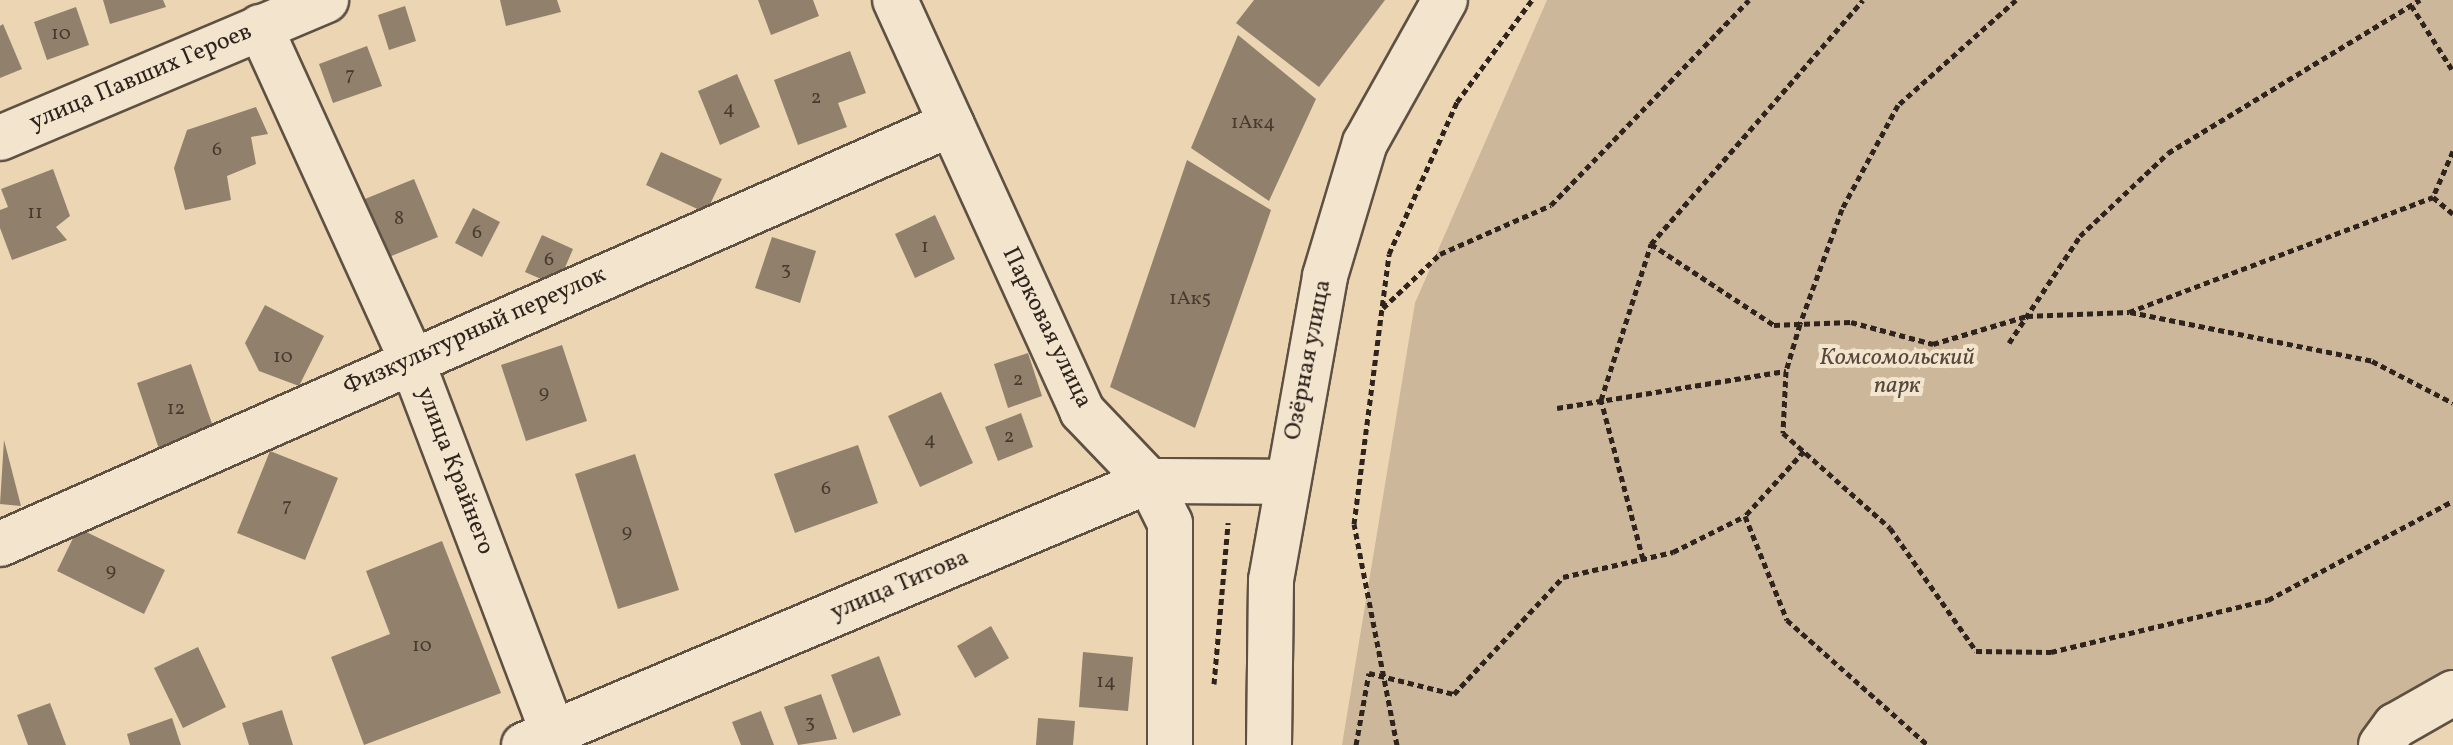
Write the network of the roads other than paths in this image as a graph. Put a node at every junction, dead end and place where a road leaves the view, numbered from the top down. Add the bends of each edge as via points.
1 (326, 0) edge
2 (895, 0) edge
3 (1445, 0) edge
4 (260, 27) junction
5 (951, 124) junction
6 (0, 138) edge
7 (411, 359) junction
8 (1149, 481) junction
9 (1286, 482) junction
10 (0, 544) edge
11 (2449, 708) edge
12 (545, 741) edge
13 (1170, 745) edge
14 (1269, 745) edge
15 (2381, 745) edge

1 - 4 street, улица Павших Героев
2 - 5 street, Парковая улица
3 - 9 street, Озёрная улица via 1365,143 1325,276
4 - 6 street, улица Павших Героев
4 - 7 street, улица Крайнего
5 - 7 street, Физкультурный переулок
5 - 8 street, Парковая улица via 1082,411
7 - 10 street, Физкультурный переулок
7 - 12 street, улица Крайнего
8 - 9 street, улица Титова
8 - 12 street, улица Титова
8 - 13 street, Парковая улица via 1170,523
9 - 14 street, Озёрная улица via 1271,580
11 - 15 street via 2395,726

